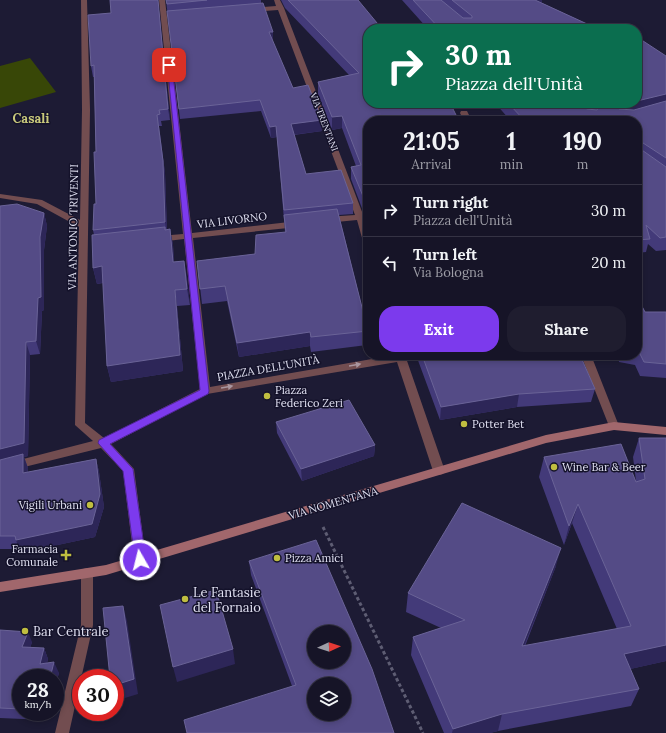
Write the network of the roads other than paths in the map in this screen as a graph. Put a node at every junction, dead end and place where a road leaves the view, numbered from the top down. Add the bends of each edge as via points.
1 (84, 0) edge
2 (162, 0) edge
3 (277, 0) edge
4 (280, 8) junction
5 (242, 11) edge
6 (464, 112) dead end
7 (466, 116) edge
8 (0, 196) edge
9 (360, 217) junction
10 (321, 221) edge
11 (305, 223) edge
12 (84, 226) junction
13 (363, 228) edge
14 (188, 236) junction
15 (150, 240) edge
16 (378, 360) edge
17 (401, 360) edge
18 (588, 360) edge
19 (205, 391) junction
20 (614, 426) junction
21 (666, 431) edge
22 (103, 443) junction
23 (0, 469) edge
24 (439, 472) junction
25 (140, 560) junction
26 (87, 573) junction
27 (0, 587) edge
28 (62, 733) edge

1 - 12 street, VIA ANTONIO TRIVENTI
2 - 14 street via 168,18
3 - 4 street, VIA TRENTANI
4 - 5 street
4 - 9 street, VIA TRENTANI
6 - 7 street
8 - 12 street via 39,202
9 - 10 street
9 - 13 street, VIA TRENTANI
11 - 14 street, VIA LIVORNO
12 - 22 street, VIA ANTONIO TRIVENTI via 87,248 80,426
14 - 15 street, VIA LIVORNO
14 - 19 street
19 -> 16 street, PIAZZA DELL'UNITÀ
17 - 24 street
18 - 20 street
19 - 22 street, PIAZZA DELL'UNITÀ
20 - 21 main road, VIA NOMENTANA
20 - 24 main road, VIA NOMENTANA via 546,439
22 - 23 street, PIAZZA DELL'UNITÀ
22 - 25 street via 128,469
24 - 25 main road, VIA NOMENTANA
25 - 26 main road, VIA NOMENTANA
26 - 27 main road, VIA NOMENTANA
26 - 28 street via 87,625

